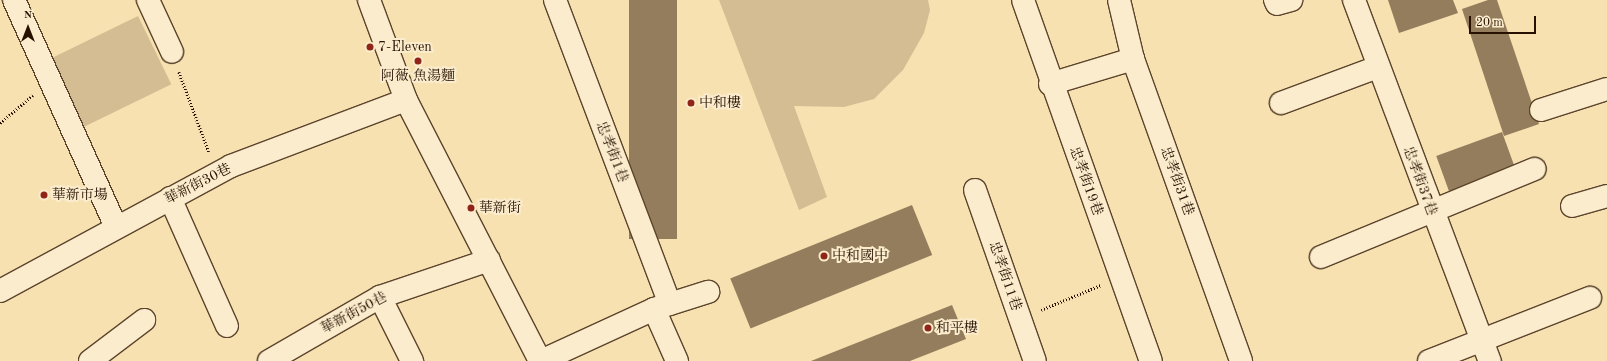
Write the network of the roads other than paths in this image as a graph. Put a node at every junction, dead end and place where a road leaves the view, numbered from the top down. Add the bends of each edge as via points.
1 (14, 0) edge
2 (148, 0) edge
3 (369, 0) edge
4 (555, 0) edge
5 (1023, 0) edge
6 (1119, 0) edge
7 (1275, 0) edge
8 (1291, 0) edge
9 (1354, 0) edge
10 (172, 52) road end
11 (1134, 59) junction
12 (1378, 67) junction
13 (1050, 84) junction
14 (1607, 89) edge
15 (406, 100) junction
16 (1281, 103) dead end
17 (1541, 110) dead end
18 (1535, 169) dead end
19 (975, 190) dead end
20 (1607, 196) edge
21 (170, 198) junction
22 (1572, 206) dead end
23 (1432, 214) junction
24 (116, 227) junction
25 (1322, 257) dead end
26 (489, 260) junction
27 (0, 291) edge
28 (708, 292) dead end
29 (380, 297) junction
30 (1590, 298) dead end
31 (662, 307) junction
32 (144, 320) dead end
33 (227, 326) dead end
34 (1482, 340) junction
35 (90, 361) edge
36 (269, 361) edge
37 (412, 361) edge
38 (540, 361) edge
39 (677, 361) edge
40 (1035, 361) edge
41 (1151, 361) edge
42 (1241, 361) edge
43 (1429, 361) edge
44 (1490, 361) edge

1 - 24 street
2 - 10 street
3 - 15 street
4 - 31 street, 忠孝街1巷
5 - 13 street, 忠孝街19巷
6 - 11 street, 忠孝街31巷
7 - 8 street via 1277,4
9 - 12 street, 忠孝街37巷
11 - 13 street
11 - 42 street, 忠孝街31巷
12 - 16 street
12 - 23 street, 忠孝街37巷
13 - 41 street, 忠孝街19巷
14 - 17 street
15 - 21 street, 華新街30巷 via 220,171
15 - 26 street
18 - 23 street
19 - 40 street, 忠孝街11巷
20 - 22 street
21 - 24 street, 華新街30巷
21 - 33 street
23 - 25 street
23 - 34 street, 忠孝街37巷
24 - 27 street, 華新街30巷
26 - 29 street, 華新街50巷
26 - 38 street
28 - 31 street
29 - 36 street, 華新街50巷
29 - 37 street
30 - 34 street
31 - 38 street
31 - 39 street, 忠孝街1巷
32 - 35 street
34 - 43 street
34 - 44 street, 忠孝街37巷

